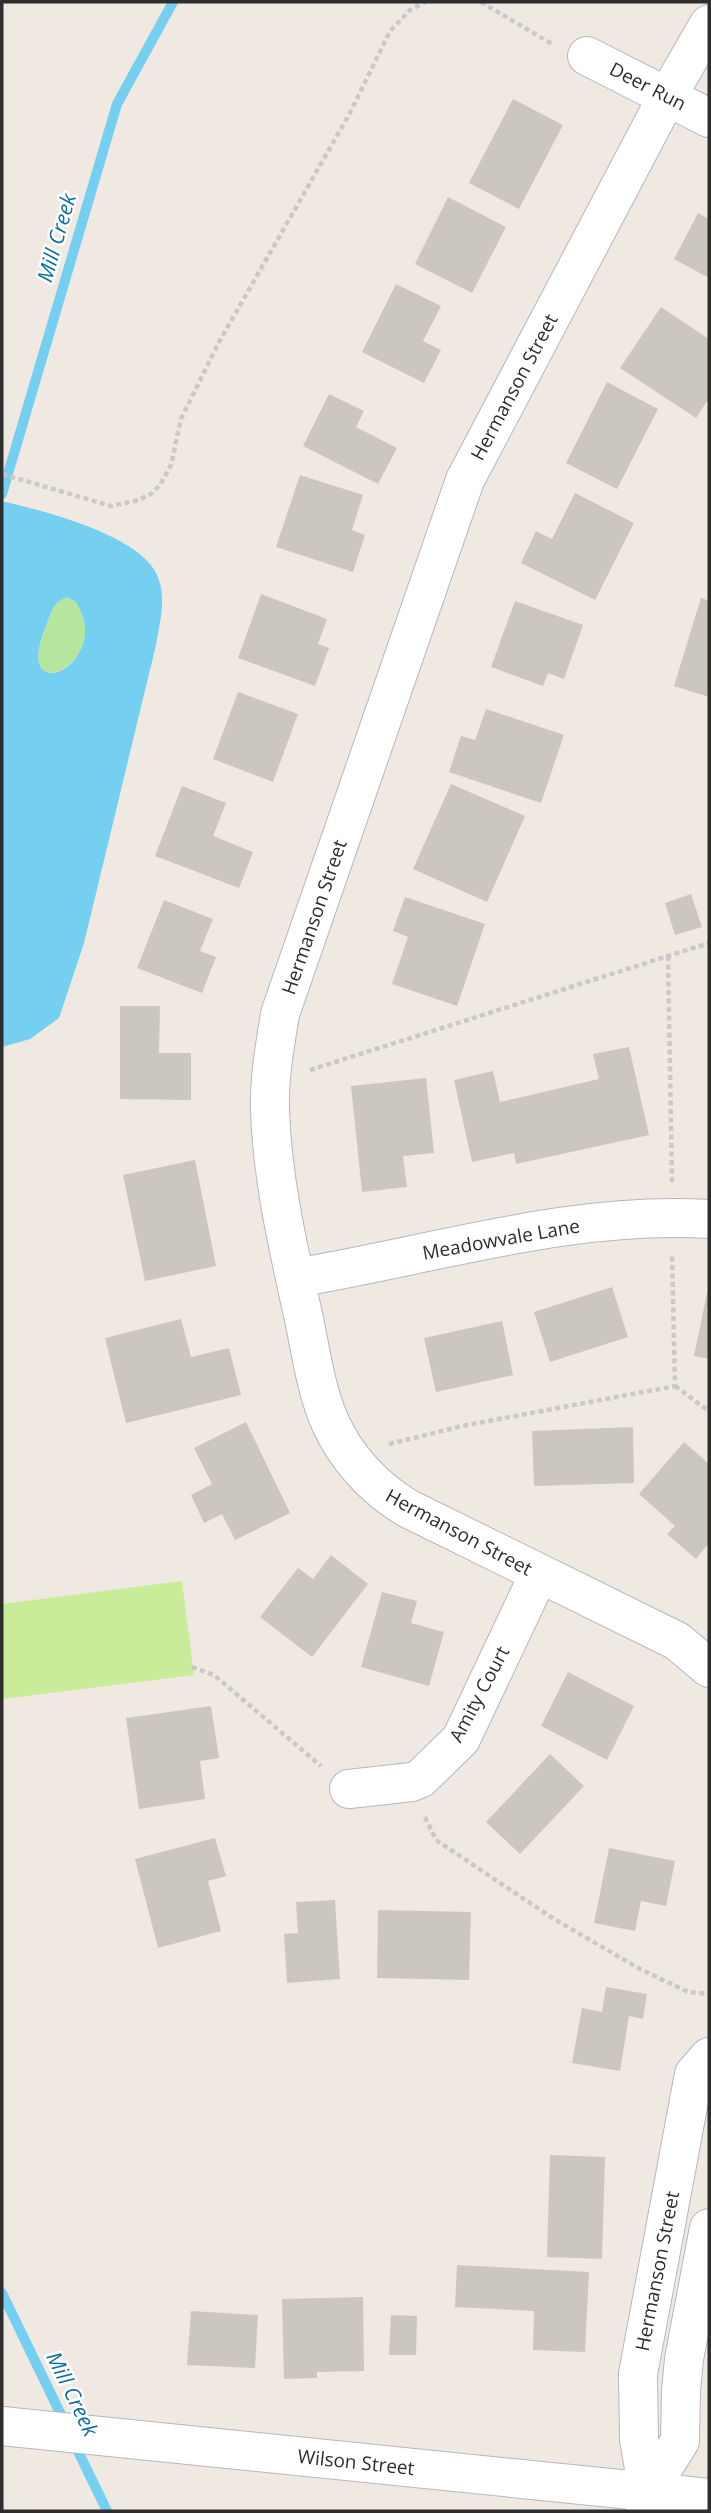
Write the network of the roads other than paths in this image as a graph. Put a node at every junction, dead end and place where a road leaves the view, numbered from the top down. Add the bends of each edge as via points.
1 (709, 24) edge
2 (587, 56) road end
3 (668, 95) junction
4 (709, 118) edge
5 (709, 1219) edge
6 (295, 1278) junction
7 (539, 1574) junction
8 (709, 1668) edge
9 (349, 1789) road end
10 (709, 2057) edge
11 (709, 2228) edge
12 (2, 2426) edge
13 (709, 2498) edge
14 (647, 2502) edge

1 - 3 street, Hermanson Street
2 - 3 street, Deer Run
3 - 4 street, Deer Run
3 - 6 street, Hermanson Street via 466,480 280,1014 270,1110 276,1176
5 - 6 street, Meadowvale Lane via 646,1217 562,1226
6 - 7 street, Hermanson Street via 330,1423 360,1469 384,1494 407,1508
7 - 8 street, Hermanson Street via 677,1641
7 - 9 street, Amity Court via 461,1739 412,1782
10 - 14 street, Hermanson Street via 694,2074 640,2360 639,2439
11 - 14 street via 684,2359 680,2441
12 - 14 street, Wilson Street
13 - 14 street, Wilson Street

